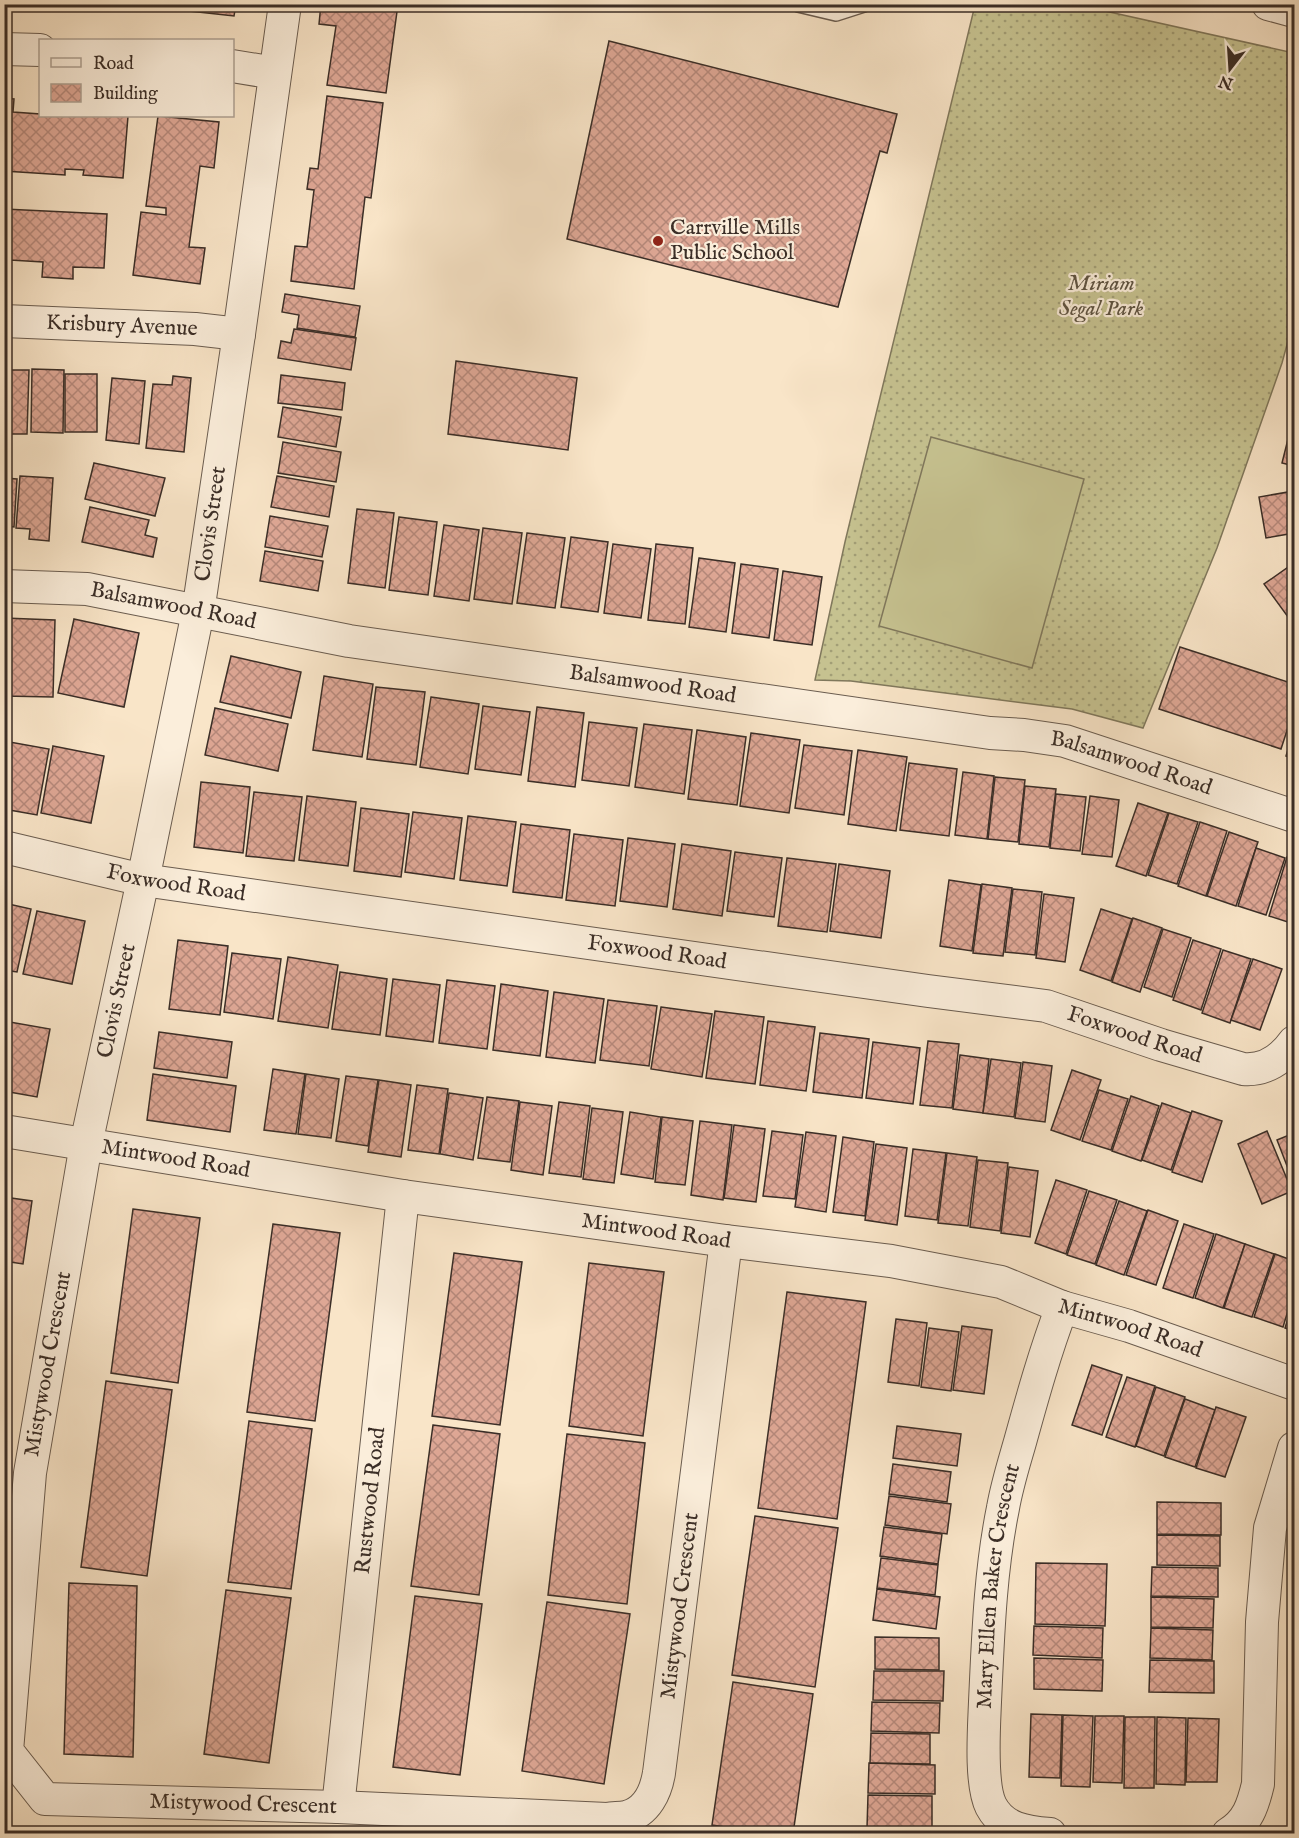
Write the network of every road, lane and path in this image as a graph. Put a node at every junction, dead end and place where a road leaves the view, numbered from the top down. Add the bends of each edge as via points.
1 (285, 4) edge
2 (798, 4) edge
3 (864, 4) edge
4 (1268, 4) edge
5 (1294, 10) edge
6 (4, 49) edge
7 (39, 50) edge
8 (234, 66) edge
9 (275, 73) junction
10 (4, 321) edge
11 (239, 334) junction
12 (4, 586) edge
13 (198, 612) junction
14 (1294, 816) edge
15 (4, 847) edge
16 (144, 880) junction
17 (1294, 1042) edge
18 (4, 1131) edge
19 (86, 1144) junction
20 (403, 1196) junction
21 (726, 1241) junction
22 (1062, 1307) junction
23 (1294, 1384) edge
24 (1294, 1448) edge
25 (17, 1472) edge
26 (338, 1807) junction
27 (1050, 1833) edge
28 (1228, 1833) edge

1 - 9 street, Clovis Street
2 - 3 lane via 836,12
4 - 5 street
6 - 7 street
8 - 9 street
9 - 11 street, Clovis Street
10 - 11 street, Krisbury Avenue
11 - 13 street, Clovis Street
12 - 13 street, Balsamwood Road via 87,589
13 - 14 street, Balsamwood Road via 361,643 1065,741
13 - 16 street, Clovis Street
15 - 16 street, Foxwood Road
16 - 17 street, Foxwood Road via 1037,1004 1243,1069 1266,1066
16 - 19 street, Clovis Street
18 - 19 street, Mintwood Road
19 - 20 street, Mintwood Road
19 - 25 street, Mistywood Crescent
20 - 21 street, Mintwood Road
20 - 26 street, Rustwood Road
21 - 22 street, Mintwood Road via 891,1261 1001,1282
21 - 26 street, Mistywood Crescent via 659,1773 656,1789 645,1806 628,1817 607,1819
22 - 23 street, Mintwood Road via 1129,1326
22 - 27 street, Mary Ellen Baker Crescent via 1043,1357 1003,1505 989,1603 984,1714 986,1777 992,1808 1014,1828
24 - 28 street via 1270,1528 1262,1622 1258,1784 1248,1815
25 - 26 street, Mistywood Crescent via 7,1751 45,1799

